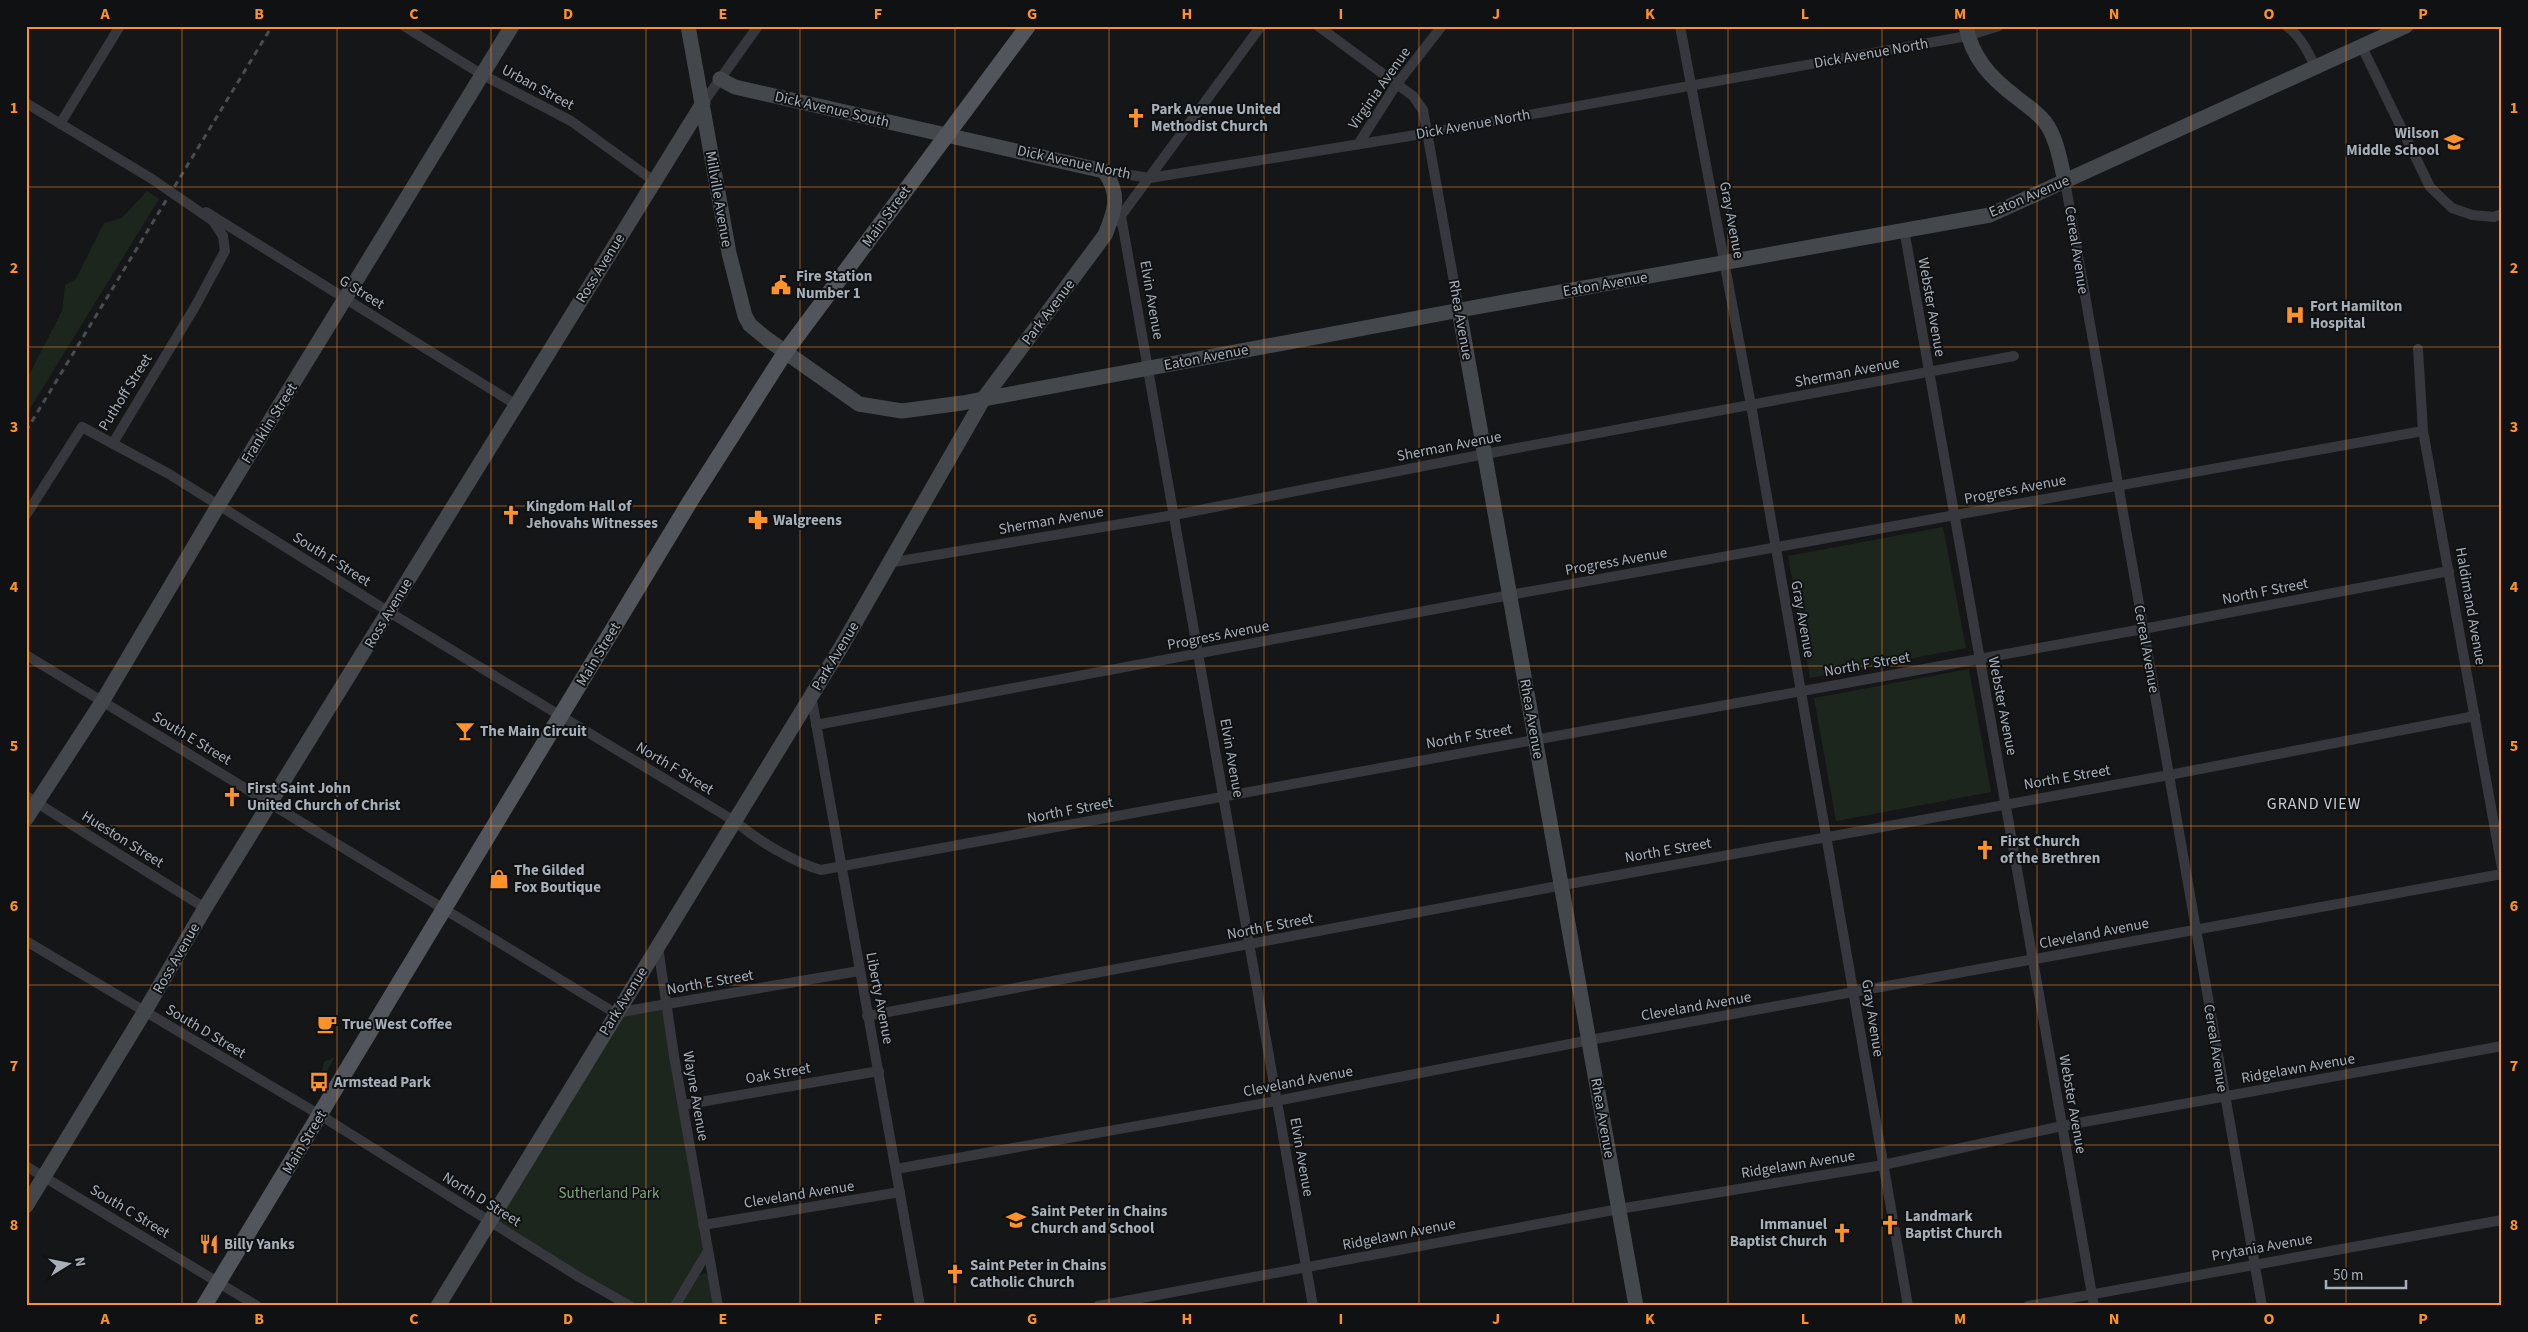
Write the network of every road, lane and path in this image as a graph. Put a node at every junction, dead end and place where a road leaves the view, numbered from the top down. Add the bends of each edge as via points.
1 (120, 26) edge
2 (404, 26) edge
3 (512, 26) edge
4 (688, 26) edge
5 (758, 26) edge
6 (1028, 26) edge
7 (1261, 26) edge
8 (1318, 26) edge
9 (1442, 26) edge
10 (1680, 26) edge
11 (1999, 26) edge
12 (2286, 26) edge
13 (2406, 26) edge
14 (1966, 31) edge
15 (2362, 47) junction
16 (2315, 67) junction
17 (481, 74) junction
18 (720, 79) junction
19 (1396, 85) junction
20 (1690, 85) junction
21 (703, 103) junction
22 (26, 104) edge
23 (60, 124) junction
24 (1428, 133) junction
25 (946, 135) junction
26 (1359, 144) junction
27 (1104, 171) junction
28 (1150, 178) junction
29 (654, 181) junction
30 (2066, 181) junction
31 (193, 204) dead end
32 (2502, 214) edge
33 (1121, 216) junction
34 (1904, 229) junction
35 (1105, 235) junction
36 (1724, 262) junction
37 (345, 299) junction
38 (1459, 310) junction
39 (2418, 349) dead end
40 (786, 351) junction
41 (2014, 356) dead end
42 (1149, 368) junction
43 (1928, 372) junction
44 (984, 398) junction
45 (515, 404) junction
46 (1751, 405) junction
47 (2423, 431) junction
48 (113, 443) junction
49 (1485, 454) junction
50 (2118, 485) junction
51 (218, 506) junction
52 (1174, 514) junction
53 (26, 515) edge
54 (1954, 516) junction
55 (1776, 548) junction
56 (888, 563) junction
57 (2449, 571) junction
58 (1510, 595) junction
59 (389, 612) junction
60 (2143, 629) junction
61 (26, 655) edge
62 (1198, 655) junction
63 (1979, 659) junction
64 (1801, 691) junction
65 (811, 695) junction
66 (102, 702) junction
67 (561, 716) junction
68 (2475, 716) junction
69 (816, 725) junction
70 (1536, 739) junction
71 (2169, 775) junction
72 (1223, 796) junction
73 (31, 799) edge
74 (271, 803) junction
75 (2006, 803) junction
76 (26, 819) edge
77 (736, 822) junction
78 (1827, 837) junction
79 (842, 868) junction
80 (2502, 868) edge
81 (2502, 874) edge
82 (1563, 885) junction
83 (205, 908) junction
84 (444, 909) junction
85 (2197, 929) junction
86 (26, 941) edge
87 (658, 945) junction
88 (1249, 945) junction
89 (2032, 960) junction
90 (859, 971) junction
91 (1853, 993) junction
92 (666, 1005) junction
93 (145, 1012) junction
94 (615, 1013) junction
95 (868, 1016) junction
96 (1590, 1040) junction
97 (2502, 1046) edge
98 (878, 1071) junction
99 (2224, 1096) junction
100 (1276, 1101) junction
101 (683, 1105) junction
102 (320, 1116) junction
103 (2062, 1126) junction
104 (1883, 1165) junction
105 (26, 1166) edge
106 (896, 1169) junction
107 (43, 1176) junction
108 (900, 1192) junction
109 (26, 1206) edge
110 (1619, 1209) junction
111 (2502, 1220) edge
112 (491, 1221) junction
113 (703, 1225) junction
114 (708, 1251) junction
115 (2254, 1264) junction
116 (1307, 1266) junction
117 (219, 1282) junction
118 (2091, 1293) junction
119 (204, 1306) edge
120 (257, 1306) edge
121 (438, 1306) edge
122 (630, 1306) edge
123 (675, 1306) edge
124 (718, 1306) edge
125 (920, 1306) edge
126 (1098, 1306) edge
127 (1313, 1306) edge
128 (1636, 1306) edge
129 (1908, 1306) edge
130 (2028, 1306) edge
131 (2094, 1306) edge
132 (2262, 1306) edge

1 - 23 street
2 - 17 street, Urban Street
3 - 17 main road, Franklin Street
4 - 21 main road, Millville Avenue
5 - 18 street, Ross Avenue
6 - 25 main road, Main Street
7 - 28 street, Park Avenue
8 - 19 street, Rhea Avenue
9 - 19 street, Virginia Avenue
10 - 20 street, Gray Avenue
11 - 14 street, Dick Avenue North
12 - 16 street
13 - 15 main road, Eaton Avenue
14 - 20 street, Dick Avenue North
14 - 30 main road, Cereal Avenue via 1976,57 1988,75 2035,110 2046,124 2054,138
15 - 16 main road, Eaton Avenue
15 - 32 street via 2430,187 2452,208 2472,216
16 - 30 main road, Eaton Avenue
17 - 29 street, Urban Street via 571,121
17 - 37 main road, Franklin Street
18 - 21 street, Ross Avenue
18 - 25 main road, Dick Avenue South via 735,87
19 - 24 street, Rhea Avenue via 1413,96 1423,110
19 - 26 street, Virginia Avenue
20 - 24 street, Dick Avenue North
20 - 36 street, Gray Avenue
21 - 29 main road, Ross Avenue
21 - 40 main road, Millville Avenue via 742,308 750,325
22 - 23 street
23 - 48 street, Puthoff Street, bridge via 152,180 213,222 223,236 225,251
24 - 26 street, Dick Avenue North
24 - 38 street, Rhea Avenue
25 - 27 main road, Dick Avenue North
25 - 40 main road, Main Street
26 - 28 street, Dick Avenue North
27 - 28 street, Dick Avenue North
27 - 35 main road via 1113,183 1115,200 1114,214
28 - 33 street, Park Avenue
29 - 45 main road, Ross Avenue
30 - 34 main road, Eaton Avenue via 1990,215
30 - 50 street, Cereal Avenue
31 - 37 street, G Street
33 - 35 street, Park Avenue
33 - 42 street, Elvin Avenue
34 - 36 main road, Eaton Avenue
34 - 43 street, Webster Avenue
35 - 44 main road, Park Avenue
36 - 38 main road, Eaton Avenue
36 - 46 street, Gray Avenue
37 - 45 street, G Street
37 - 51 main road, Franklin Street
38 - 42 main road, Eaton Avenue
38 - 49 main road, Rhea Avenue
39 - 47 street, Haldimand Avenue
40 - 44 main road, Eaton Avenue via 866,406 918,411
40 - 67 main road, Main Street via 691,500
41 - 43 street, Sherman Avenue
42 - 44 main road, Eaton Avenue
42 - 52 street, Elvin Avenue
43 - 46 street, Sherman Avenue
43 - 54 street, Webster Avenue
44 - 56 main road, Park Avenue
45 - 59 main road, Ross Avenue
46 - 49 street, Sherman Avenue
46 - 55 street, Gray Avenue
47 - 50 street, Progress Avenue
47 - 57 street, Haldimand Avenue
48 - 51 street, South F Street
48 - 53 street, Puthoff Street via 82,426
49 - 52 street, Sherman Avenue
49 - 58 main road, Rhea Avenue
50 - 54 street, Progress Avenue
50 - 60 street, Cereal Avenue
51 - 59 street, South F Street
51 - 66 main road, Franklin Street
52 - 56 street, Sherman Avenue
52 - 62 street, Elvin Avenue
54 - 55 street, Progress Avenue
54 - 63 street, Webster Avenue
55 - 58 street, Progress Avenue
55 - 64 street, Gray Avenue
56 - 65 main road, Park Avenue
57 - 60 street, North F Street
57 - 68 street, Haldimand Avenue
58 - 62 street, Progress Avenue
58 - 70 main road, Rhea Avenue
59 - 67 street, South F Street
59 - 74 main road, Ross Avenue
60 - 63 street, North F Street
60 - 71 street, Cereal Avenue
61 - 66 street, South E Street
62 - 69 street, Progress Avenue
62 - 72 street, Elvin Avenue
63 - 64 street, North F Street
63 - 75 street, Webster Avenue
64 - 70 street, North F Street
64 - 78 street, Gray Avenue
65 - 69 street, Liberty Avenue
65 - 77 main road, Park Avenue
66 - 73 main road, Franklin Street
66 - 74 street, South E Street
67 - 77 street, North F Street
67 - 84 main road, Main Street
68 - 71 street, North E Street
68 - 80 street, Haldimand Avenue
69 - 79 street, Liberty Avenue
70 - 72 street, North F Street
70 - 82 main road, Rhea Avenue
71 - 75 street, North E Street
71 - 85 street, Cereal Avenue
72 - 79 street, North F Street
72 - 88 street, Elvin Avenue
73 - 76 main road, Franklin Street
73 - 83 street, Hueston Street
74 - 83 main road, Ross Avenue
74 - 84 street, South E Street
75 - 78 street, North E Street
75 - 89 street, Webster Avenue
77 - 79 street, North F Street via 808,867 821,870
77 - 87 main road, Park Avenue
78 - 82 street, North E Street
78 - 91 street, Gray Avenue
79 - 90 street, Liberty Avenue
81 - 85 street, Cleveland Avenue
82 - 88 street, North E Street
82 - 96 main road, Rhea Avenue
83 - 93 main road, Ross Avenue
84 - 94 street
84 - 102 main road, Main Street
85 - 89 street, Cleveland Avenue
85 - 99 street, Cereal Avenue
86 - 93 street, South D Street
87 - 92 street, Wayne Avenue
87 - 94 main road, Park Avenue
88 - 95 street, North E Street
88 - 100 street, Elvin Avenue
89 - 91 street, Cleveland Avenue
89 - 103 street, Webster Avenue
90 - 92 street, North E Street
90 - 95 street, Liberty Avenue
91 - 96 street, Cleveland Avenue
91 - 104 street, Gray Avenue
92 - 94 street, North E Street
92 - 101 street, Wayne Avenue
93 - 102 street, South D Street
93 - 107 main road, Ross Avenue
94 - 112 main road, Park Avenue
95 - 98 street, Liberty Avenue
96 - 100 street, Cleveland Avenue
96 - 110 main road, Rhea Avenue
97 - 99 street, Ridgelawn Avenue
98 - 101 street, Oak Street
98 - 106 street, Liberty Avenue
99 - 103 street, Ridgelawn Avenue
99 - 115 street, Cereal Avenue
100 - 106 street, Cleveland Avenue
100 - 116 street, Elvin Avenue
101 - 113 street, Wayne Avenue
102 - 112 street, North D Street
102 - 117 main road, Main Street
103 - 104 street, Ridgelawn Avenue
103 - 118 street, Webster Avenue
104 - 110 street, Ridgelawn Avenue
104 - 129 street, Gray Avenue
105 - 107 street, South C Street
106 - 108 street, Liberty Avenue
107 - 109 main road, Ross Avenue
107 - 117 street, South C Street
108 - 113 street, Cleveland Avenue
108 - 125 street, Liberty Avenue
110 - 116 street, Ridgelawn Avenue
110 - 128 main road, Rhea Avenue
111 - 115 street, Prytania Avenue
112 - 121 main road, Park Avenue
112 - 122 street, North D Street
113 - 114 street, Wayne Avenue
114 - 123 street
114 - 124 street, Wayne Avenue
115 - 118 street, Prytania Avenue
115 - 132 street, Cereal Avenue
116 - 126 street, Ridgelawn Avenue
116 - 127 street, Elvin Avenue
117 - 119 main road, Main Street
117 - 120 street, South C Street
118 - 130 street, Prytania Avenue
118 - 131 street, Webster Avenue

